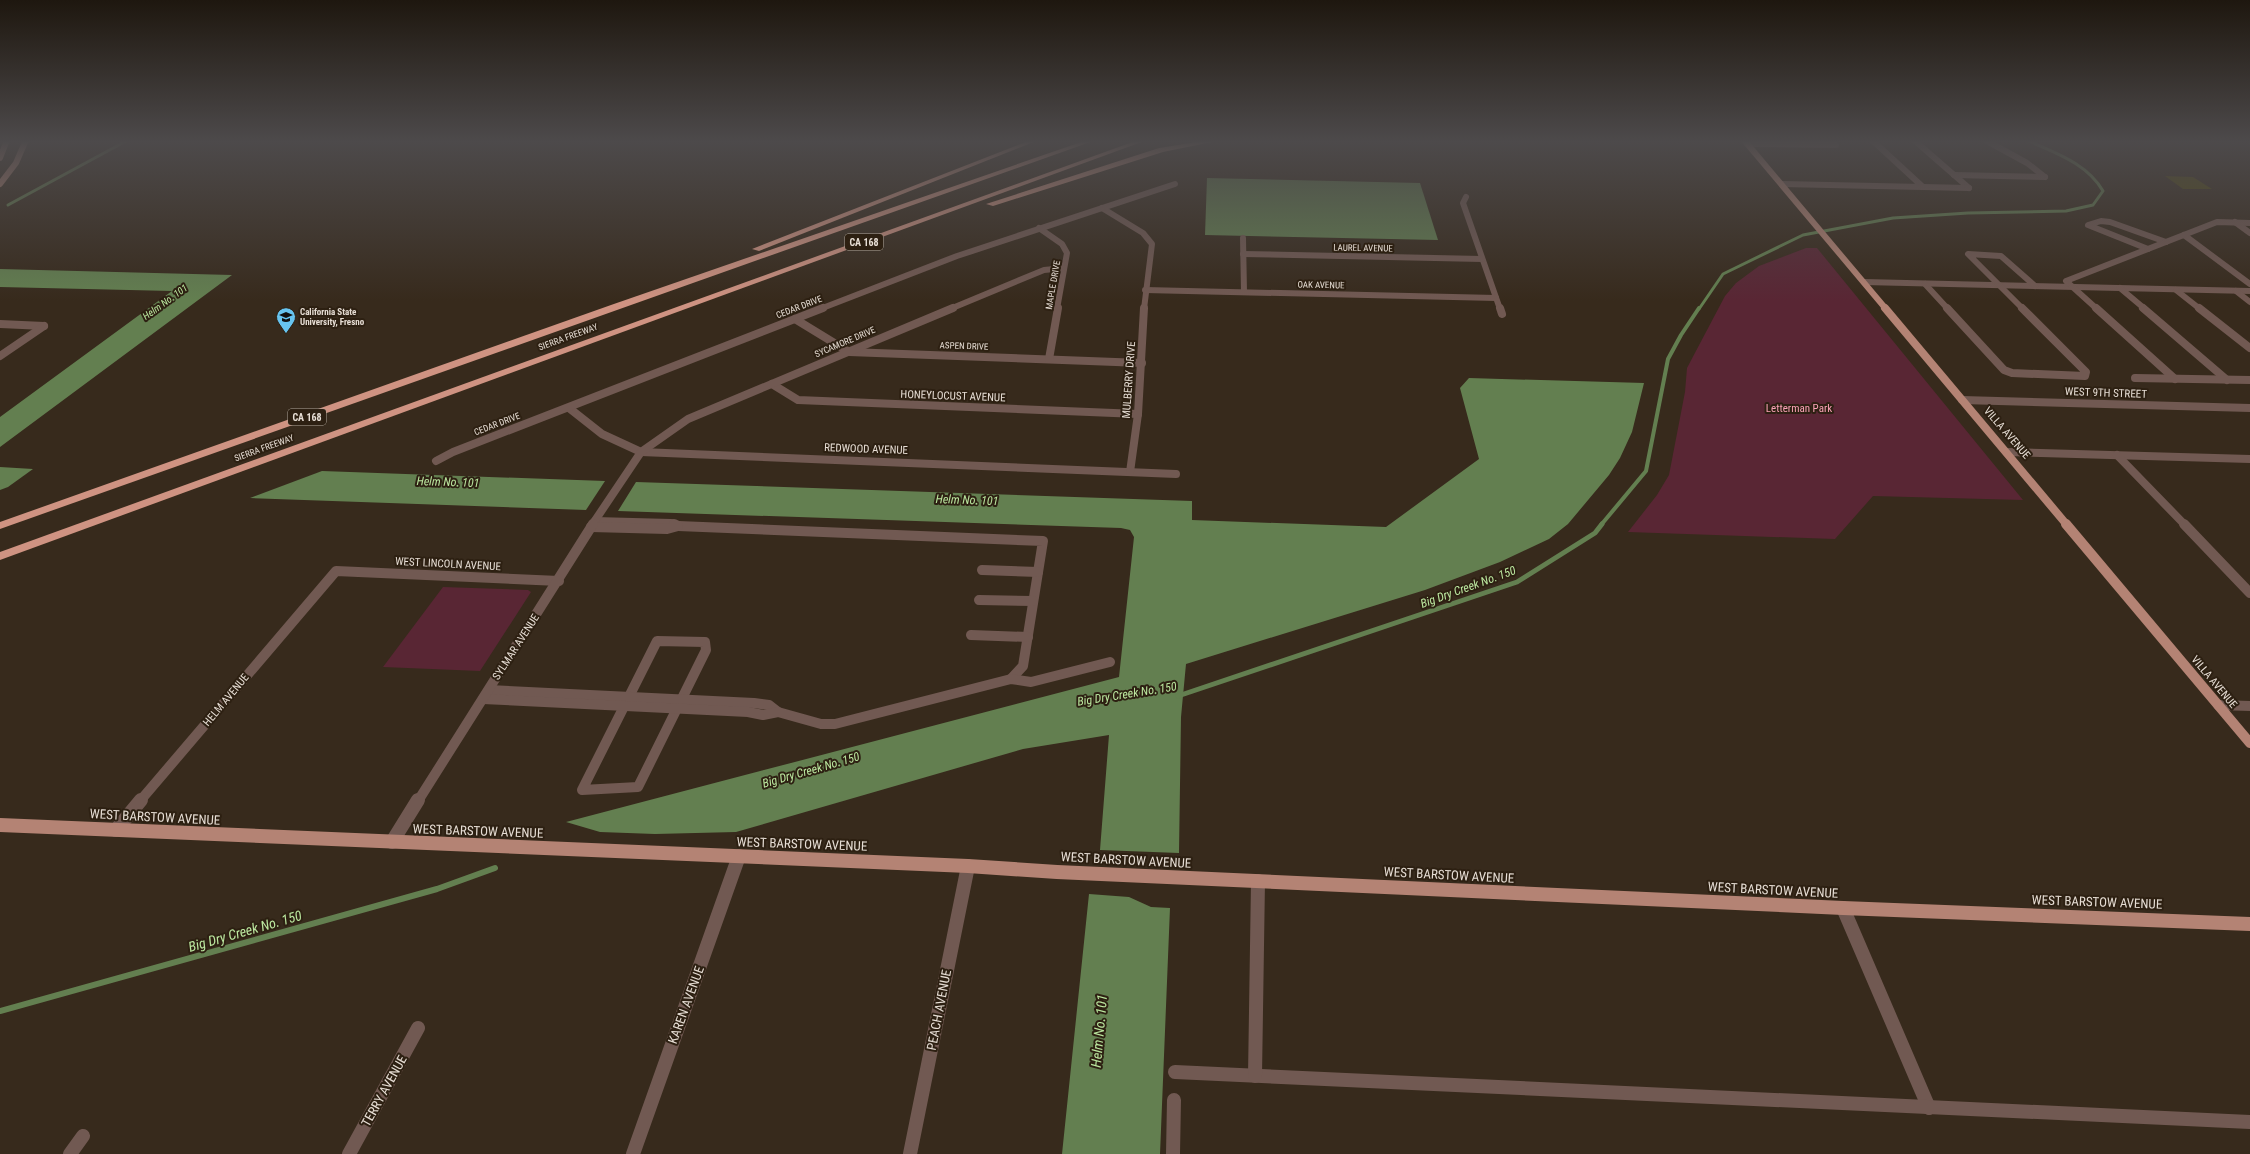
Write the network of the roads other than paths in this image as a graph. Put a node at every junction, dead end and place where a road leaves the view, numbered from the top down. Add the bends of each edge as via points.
1 (900, 194) edge
2 (939, 194) edge
3 (997, 194) edge
4 (1022, 194) edge
5 (1145, 194) edge
6 (1790, 194) edge
7 (1466, 197) dead end
8 (1102, 208) junction
9 (936, 216) junction
10 (2235, 222) junction
11 (2250, 223) edge
12 (1039, 228) junction
13 (2250, 233) edge
14 (2184, 235) junction
15 (1242, 238) dead end
16 (2166, 242) junction
17 (2148, 249) junction
18 (1243, 254) junction
19 (1482, 259) junction
20 (1064, 268) junction
21 (1864, 282) junction
22 (1925, 284) junction
23 (2250, 284) edge
24 (1999, 286) junction
25 (2035, 286) junction
26 (2074, 287) junction
27 (2120, 288) junction
28 (1145, 290) junction
29 (2176, 290) junction
30 (2236, 291) junction
31 (2250, 291) edge
32 (1244, 292) junction
33 (1496, 298) junction
34 (2250, 302) edge
35 (614, 307) junction
36 (1502, 314) dead end
37 (795, 319) junction
38 (0, 324) edge
39 (2250, 348) edge
40 (849, 352) junction
41 (0, 356) edge
42 (1049, 359) junction
43 (1142, 363) junction
44 (2135, 378) dead end
45 (2175, 379) junction
46 (2227, 380) junction
47 (2250, 380) edge
48 (772, 384) junction
49 (1962, 400) junction
50 (568, 408) junction
51 (2250, 408) edge
52 (1138, 414) junction
53 (642, 452) junction
54 (2006, 452) junction
55 (2117, 455) junction
56 (2250, 459) edge
57 (436, 462) dead end
58 (1130, 472) junction
59 (1176, 474) dead end
60 (593, 524) junction
61 (0, 526) edge
62 (0, 556) edge
63 (336, 570) joint
64 (982, 570) dead end
65 (1038, 572) junction
66 (559, 580) junction
67 (2250, 593) edge
68 (979, 600) dead end
69 (1033, 602) junction
70 (971, 635) dead end
71 (1028, 637) junction
72 (1110, 662) dead end
73 (1010, 679) junction
74 (486, 694) junction
75 (627, 701) junction
76 (680, 704) junction
77 (2218, 705) junction
78 (2250, 706) edge
79 (2250, 744) edge
80 (0, 825) edge
81 (116, 830) junction
82 (392, 842) junction
83 (740, 856) junction
84 (968, 866) junction
85 (1258, 881) junction
86 (1843, 908) junction
87 (2250, 924) edge
88 (418, 1028) dead end
89 (1176, 1072) dead end
90 (1255, 1076) junction
91 (1174, 1100) dead end
92 (1929, 1108) junction
93 (2250, 1122) edge
94 (83, 1136) dead end
95 (70, 1154) edge
96 (349, 1154) edge
97 (633, 1154) edge
98 (910, 1154) edge
99 (1173, 1154) edge

1 - 35 highway
2 - 35 highway, SIERRA FREEWAY / CA 168
3 - 9 highway, SIERRA FREEWAY / CA 168
4 - 9 highway via 980,207
5 - 8 street, CEDAR DRIVE
6 - 21 main road, VILLA AVENUE
7 - 19 street via 1463,203
8 - 12 street, CEDAR DRIVE
8 - 28 street, MULBERRY DRIVE via 1143,233 1152,244
9 - 62 highway, SIERRA FREEWAY / CA 168
10 - 11 street
10 - 13 street
10 - 14 street via 2217,222
12 - 20 street, MAPLE DRIVE via 1062,244 1068,253
12 - 37 street, CEDAR DRIVE via 957,256
14 - 16 street
14 - 23 street
15 - 18 street
16 - 17 street
16 - 17 street via 2110,222 2101,221 2088,225
17 - 26 street via 2066,280
18 - 19 street, LAUREL AVENUE
18 - 32 street
19 - 33 street
20 - 40 street, SYCAMORE DRIVE via 1044,270
20 - 42 street, MAPLE DRIVE
21 - 22 street
21 - 49 main road, VILLA AVENUE
22 - 24 street
22 - 24 street via 2004,370 2012,373 2085,376 2086,372
24 - 25 street
24 - 25 street via 1968,254 2001,256
25 - 26 street
26 - 27 street
26 - 45 street
27 - 29 street
27 - 46 street
28 - 32 street, OAK AVENUE
28 - 43 street, MULBERRY DRIVE
29 - 30 street
29 - 39 street
30 - 31 street
30 - 34 street
32 - 33 street, OAK AVENUE
33 - 36 street
35 - 61 highway, SIERRA FREEWAY / CA 168
37 - 40 street, ASPEN DRIVE
37 - 50 street, CEDAR DRIVE
38 - 41 street via 44,326
40 - 42 street, ASPEN DRIVE
40 - 48 street, SYCAMORE DRIVE
42 - 43 street, ASPEN DRIVE
43 - 52 street, MULBERRY DRIVE
44 - 45 street
45 - 46 street
46 - 47 street
48 - 52 street, HONEYLOCUST AVENUE via 798,400
48 - 53 street, SYCAMORE DRIVE via 688,419
49 - 51 street, WEST 9TH STREET
49 - 54 main road, VILLA AVENUE
50 - 53 street, REDWOOD AVENUE via 602,434
50 - 57 street, CEDAR DRIVE via 453,452
52 - 58 street, MULBERRY DRIVE
53 - 58 street, REDWOOD AVENUE
53 - 60 street, SYLMAR AVENUE via 628,469
54 - 55 street
54 - 77 main road, VILLA AVENUE
55 - 56 street
55 - 67 street
58 - 59 street, REDWOOD AVENUE
60 - 65 street via 671,524 1043,540
60 - 66 street, SYLMAR AVENUE
63 - 66 street, WEST LINCOLN AVENUE
63 - 81 street, HELM AVENUE
64 - 65 street
65 - 69 street
66 - 74 street, SYLMAR AVENUE
68 - 69 street
69 - 71 street
70 - 71 street
71 - 73 street via 1023,666
72 - 73 street via 1031,682
73 - 76 street via 835,724 821,724 778,712 762,715
74 - 75 street
74 - 82 street, SYLMAR AVENUE
75 - 76 street
75 - 76 street via 657,641 705,642 706,650
75 - 76 street via 582,790 638,787
77 - 78 street
77 - 79 main road, VILLA AVENUE
80 - 81 main road, WEST BARSTOW AVENUE
81 - 82 main road, WEST BARSTOW AVENUE
82 - 83 main road, WEST BARSTOW AVENUE
83 - 84 main road, WEST BARSTOW AVENUE
83 - 97 street, KAREN AVENUE
84 - 85 main road, WEST BARSTOW AVENUE
84 - 98 street, PEACH AVENUE
85 - 86 main road, WEST BARSTOW AVENUE
85 - 90 street
86 - 87 main road, WEST BARSTOW AVENUE
86 - 92 street
88 - 96 street, TERRY AVENUE
89 - 90 street
90 - 92 street
91 - 99 street
92 - 93 street
94 - 95 street

